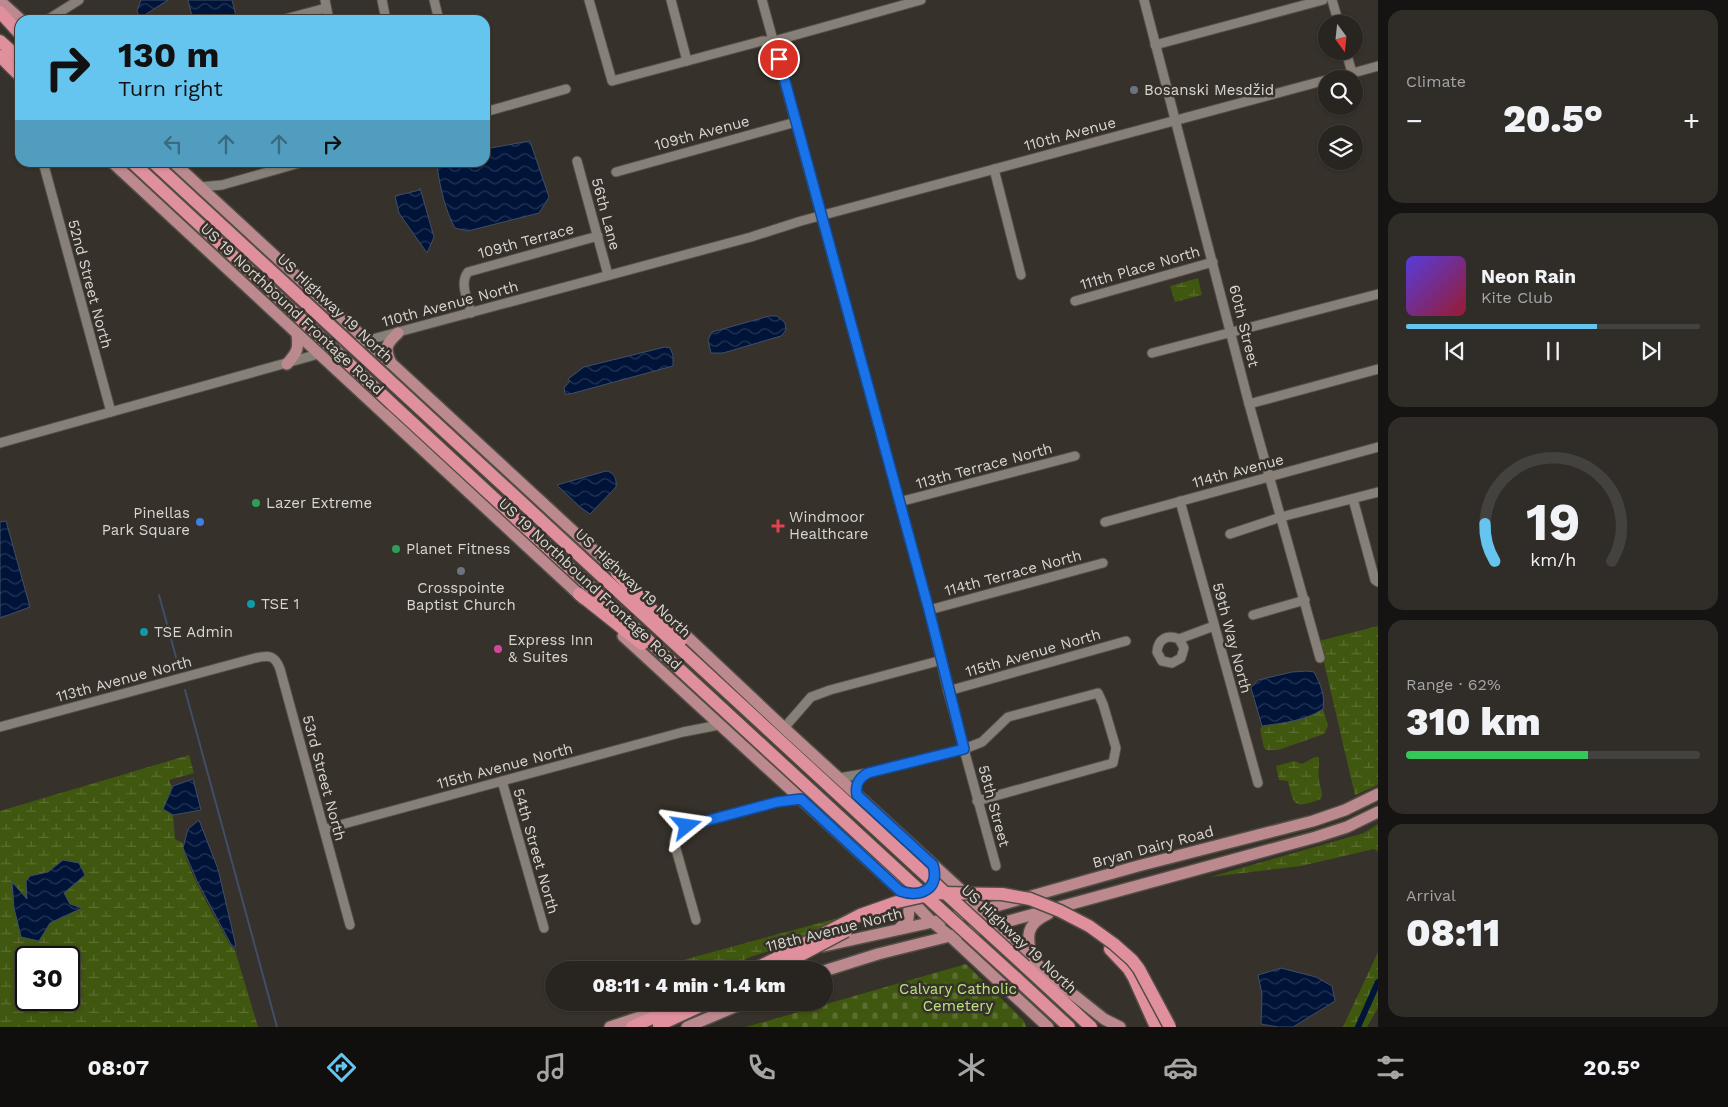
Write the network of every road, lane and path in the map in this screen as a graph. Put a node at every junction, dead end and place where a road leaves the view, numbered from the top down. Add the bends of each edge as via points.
1 (382, 0) edge
2 (434, 0) edge
3 (589, 0) edge
4 (671, 0) edge
5 (762, 0) edge
6 (921, 0) edge
7 (1144, 0) edge
8 (1323, 0) edge
9 (1332, 0) edge
10 (0, 1) edge
11 (77, 1) edge
12 (326, 4) edge
13 (0, 12) edge
14 (15, 15) edge
15 (54, 15) edge
16 (64, 15) edge
17 (295, 15) edge
18 (385, 15) edge
19 (438, 15) edge
20 (1336, 15) edge
21 (0, 21) edge
22 (15, 28) edge
23 (15, 35) edge
24 (0, 41) edge
25 (774, 41) junction
26 (1155, 45) junction
27 (15, 54) edge
28 (0, 56) edge
29 (687, 61) junction
30 (1378, 66) edge
31 (1363, 70) edge
32 (15, 73) edge
33 (1318, 82) edge
34 (566, 89) dead end
35 (490, 111) edge
36 (1174, 120) junction
37 (796, 122) junction
38 (577, 160) dead end
39 (44, 167) edge
40 (117, 167) edge
41 (137, 167) edge
42 (158, 167) edge
43 (178, 167) edge
44 (285, 167) edge
45 (994, 169) junction
46 (616, 172) dead end
47 (222, 185) junction
48 (199, 187) junction
49 (217, 204) junction
50 (821, 216) junction
51 (598, 236) junction
52 (1213, 262) junction
53 (1021, 275) dead end
54 (608, 276) junction
55 (304, 284) junction
56 (1378, 294) edge
57 (1075, 300) dead end
58 (332, 310) junction
59 (471, 312) junction
60 (287, 324) junction
61 (1231, 332) junction
62 (398, 333) junction
63 (297, 334) junction
64 (365, 341) junction
65 (342, 348) junction
66 (1152, 353) dead end
67 (318, 354) junction
68 (286, 364) junction
69 (391, 365) junction
70 (1378, 369) edge
71 (402, 374) junction
72 (354, 386) junction
73 (1249, 404) junction
74 (379, 409) junction
75 (111, 412) junction
76 (0, 443) edge
77 (1378, 447) edge
78 (1075, 456) dead end
79 (1270, 476) junction
80 (1378, 492) edge
81 (1353, 499) junction
82 (1180, 501) junction
83 (899, 502) junction
84 (1281, 517) junction
85 (1105, 522) dead end
86 (1230, 534) dead end
87 (1103, 563) dead end
88 (618, 573) junction
89 (1377, 581) edge
90 (579, 594) junction
91 (1305, 600) junction
92 (929, 610) junction
93 (1253, 614) dead end
94 (1214, 626) junction
95 (1178, 639) dead end
96 (1126, 641) dead end
97 (255, 658) joint
98 (1320, 658) dead end
99 (942, 660) junction
100 (698, 686) junction
101 (948, 691) junction
102 (734, 699) junction
103 (702, 709) junction
104 (720, 725) junction
105 (0, 727) edge
106 (784, 728) junction
107 (694, 729) junction
108 (964, 749) junction
109 (868, 773) junction
110 (839, 778) junction
111 (502, 781) junction
112 (1258, 783) dead end
113 (785, 784) junction
114 (1378, 794) edge
115 (857, 795) junction
116 (801, 799) junction
117 (977, 801) junction
118 (777, 802) junction
119 (1378, 812) edge
120 (324, 829) junction
121 (933, 865) junction
122 (996, 866) dead end
123 (959, 888) junction
124 (900, 891) junction
125 (910, 899) junction
126 (1069, 904) junction
127 (982, 910) junction
128 (923, 913) junction
129 (696, 920) dead end
130 (932, 922) junction
131 (998, 924) junction
132 (350, 925) dead end
133 (961, 925) junction
134 (544, 928) dead end
135 (899, 930) junction
136 (1014, 940) junction
137 (974, 960) junction
138 (771, 961) edge
139 (772, 961) edge
140 (790, 961) edge
141 (1029, 963) junction
142 (833, 968) edge
143 (1045, 972) junction
144 (1005, 987) junction
145 (654, 1011) edge
146 (668, 1011) edge
147 (689, 1011) edge
148 (725, 1011) edge
149 (610, 1027) edge
150 (632, 1027) edge
151 (654, 1027) edge
152 (687, 1027) edge
153 (1048, 1027) edge
154 (1069, 1027) edge
155 (1090, 1027) edge
156 (1120, 1027) edge
157 (1156, 1027) edge
158 (1170, 1027) edge

1 - 18 street
2 - 19 street
3 - 29 street via 612,80
4 - 29 street
5 - 25 street, 58th Street
6 - 25 street
7 - 26 street, 60th Street
8 - 26 street
9 - 20 street
10 - 14 main road
11 - 15 street
11 - 16 street
12 - 17 street
13 - 22 highway
21 - 23 highway
24 - 27 highway
25 - 29 street via 762,41
25 - 37 street, 58th Street
26 - 36 street, 60th Street
28 - 32 highway
30 - 31 street
33 - 36 street, 110th Avenue
34 - 35 street
36 - 45 street, 110th Avenue
36 - 52 street, 60th Street
37 - 46 street, 109th Avenue
37 - 50 street, 58th Street
38 - 51 street, 56th Lane
39 - 75 street, 52nd Street North
40 - 60 main road, US 19 Northbound Frontage Road
41 - 100 highway, US Highway 19 North, bridge
42 - 102 highway, US Highway 19 North, bridge
43 - 48 main road
44 - 47 street
45 - 50 street, 110th Avenue
45 - 53 street
47 - 48 street
47 - 49 street via 216,191
48 - 49 main road
49 - 55 main road
50 - 54 street, 110th Avenue North
50 - 83 street, 58th Street
51 - 54 street, 56th Lane
51 - 59 street, 109th Terrace via 468,272 463,282
52 - 57 street, 111th Place North
52 - 61 street, 60th Street
54 - 59 street, 110th Avenue North
55 - 58 main road
55 - 60 main road via 316,305 315,310 309,320 299,326
56 - 61 street
58 - 64 main road
58 - 65 main road
59 - 62 street, 110th Avenue North
60 - 63 main road, US 19 Northbound Frontage Road
61 - 66 street
61 - 73 street, 60th Street
62 - 64 street, 110th Avenue North
62 - 69 main road via 389,340 386,348
63 - 65 main road via 316,344
63 - 67 main road, US 19 Northbound Frontage Road
63 - 68 main road via 297,353
64 - 65 street, 110th Avenue North
64 - 69 main road
65 - 67 street, 110th Avenue North
65 - 69 main road
65 - 72 main road
67 - 68 street, 110th Avenue North
67 - 72 main road, US 19 Northbound Frontage Road
68 - 75 street, 110th Avenue North
69 - 71 main road
70 - 73 street
71 - 74 main road via 392,373 375,381 373,397
71 - 88 main road
72 - 74 main road, US 19 Northbound Frontage Road
73 - 79 street, 60th Street
74 - 90 main road, US 19 Northbound Frontage Road
75 - 76 street, 110th Avenue North
77 - 79 street, 114th Avenue
78 - 83 street, 113th Terrace North
79 - 82 street, 114th Avenue
79 - 84 street, 60th Street
80 - 81 street
81 - 84 street
81 - 89 street
82 - 85 street, 114th Avenue
82 - 94 street, 59th Way North
83 - 92 street, 58th Street
84 - 86 street
84 - 91 street, 60th Street
87 - 92 street, 114th Terrace North
88 - 102 highway
88 - 106 main road
90 - 100 highway
90 - 103 main road, US 19 Northbound Frontage Road
91 - 93 street
91 - 98 street, 60th Street
92 - 99 street, 58th Street
94 - 95 street
94 - 112 street, 59th Way North
96 - 101 street, 115th Avenue North
97 - 105 street, 113th Avenue North
97 - 120 street, 53rd Street North via 269,656 277,661
99 - 101 street, 58th Street
99 - 106 street, 115th Avenue North via 811,697
100 - 154 highway, US Highway 19 North, bridge
101 - 108 street, 58th Street
102 - 141 highway, US Highway 19 North, bridge via 918,868
103 - 104 main road, US 19 Northbound Frontage Road
103 - 107 street via 702,720
104 - 107 street, 115th Avenue North
104 - 113 main road, US 19 Northbound Frontage Road
106 - 110 main road
107 - 111 street, 115th Avenue North
108 - 109 street
108 - 117 street, 58th Street
108 - 117 street via 982,742 1008,717 1098,693 1116,748 1113,764
109 - 110 street
109 - 115 street via 857,782
110 - 115 main road
111 - 120 street, 115th Avenue North
111 - 134 street, 54th Street North
113 - 116 main road, US 19 Northbound Frontage Road
113 - 118 street via 784,798
114 - 127 main road, Bryan Dairy Road via 1313,821
115 - 121 main road
116 - 118 street
116 - 124 main road, US 19 Northbound Frontage Road
117 - 122 street, 58th Street
118 - 129 street via 683,827 676,834 674,842
119 - 126 main road via 1316,837
120 - 132 street, 53rd Street North
121 - 123 main road
121 - 124 main road via 934,881 924,892
123 - 127 main road
123 - 133 main road
124 - 125 main road, US 19 Northbound Frontage Road
125 - 128 main road, US 19 Northbound Frontage Road
125 - 135 main road via 908,919
126 - 131 main road
126 - 141 main road via 1032,925 1028,935
127 - 131 main road
127 - 133 main road
128 - 130 main road, US 19 Northbound Frontage Road
128 - 133 main road
130 - 133 main road, US 19 Northbound Frontage Road
130 - 133 main road
130 - 135 main road, 118th Avenue North
131 - 133 main road
131 - 136 main road
133 - 136 main road
133 - 137 main road, US 19 Northbound Frontage Road
133 - 137 main road
133 - 142 main road
135 - 139 main road, 118th Avenue North
136 - 141 main road
137 - 144 main road, US 19 Northbound Frontage Road
138 - 158 highway, bridge via 860,915 897,902 938,892 1002,894 1030,899 1060,911 1114,944 1139,969
140 - 157 highway, bridge via 850,929 921,904 958,899 996,901 1030,908 1075,926 1110,949 1134,978
141 - 143 main road
141 - 155 highway, US Highway 19 North
143 - 144 main road via 1012,950 1002,952 994,962
143 - 156 main road via 1104,1019
144 - 153 main road, US 19 Northbound Frontage Road
145 - 149 main road
146 - 150 highway
147 - 151 highway
148 - 152 main road

